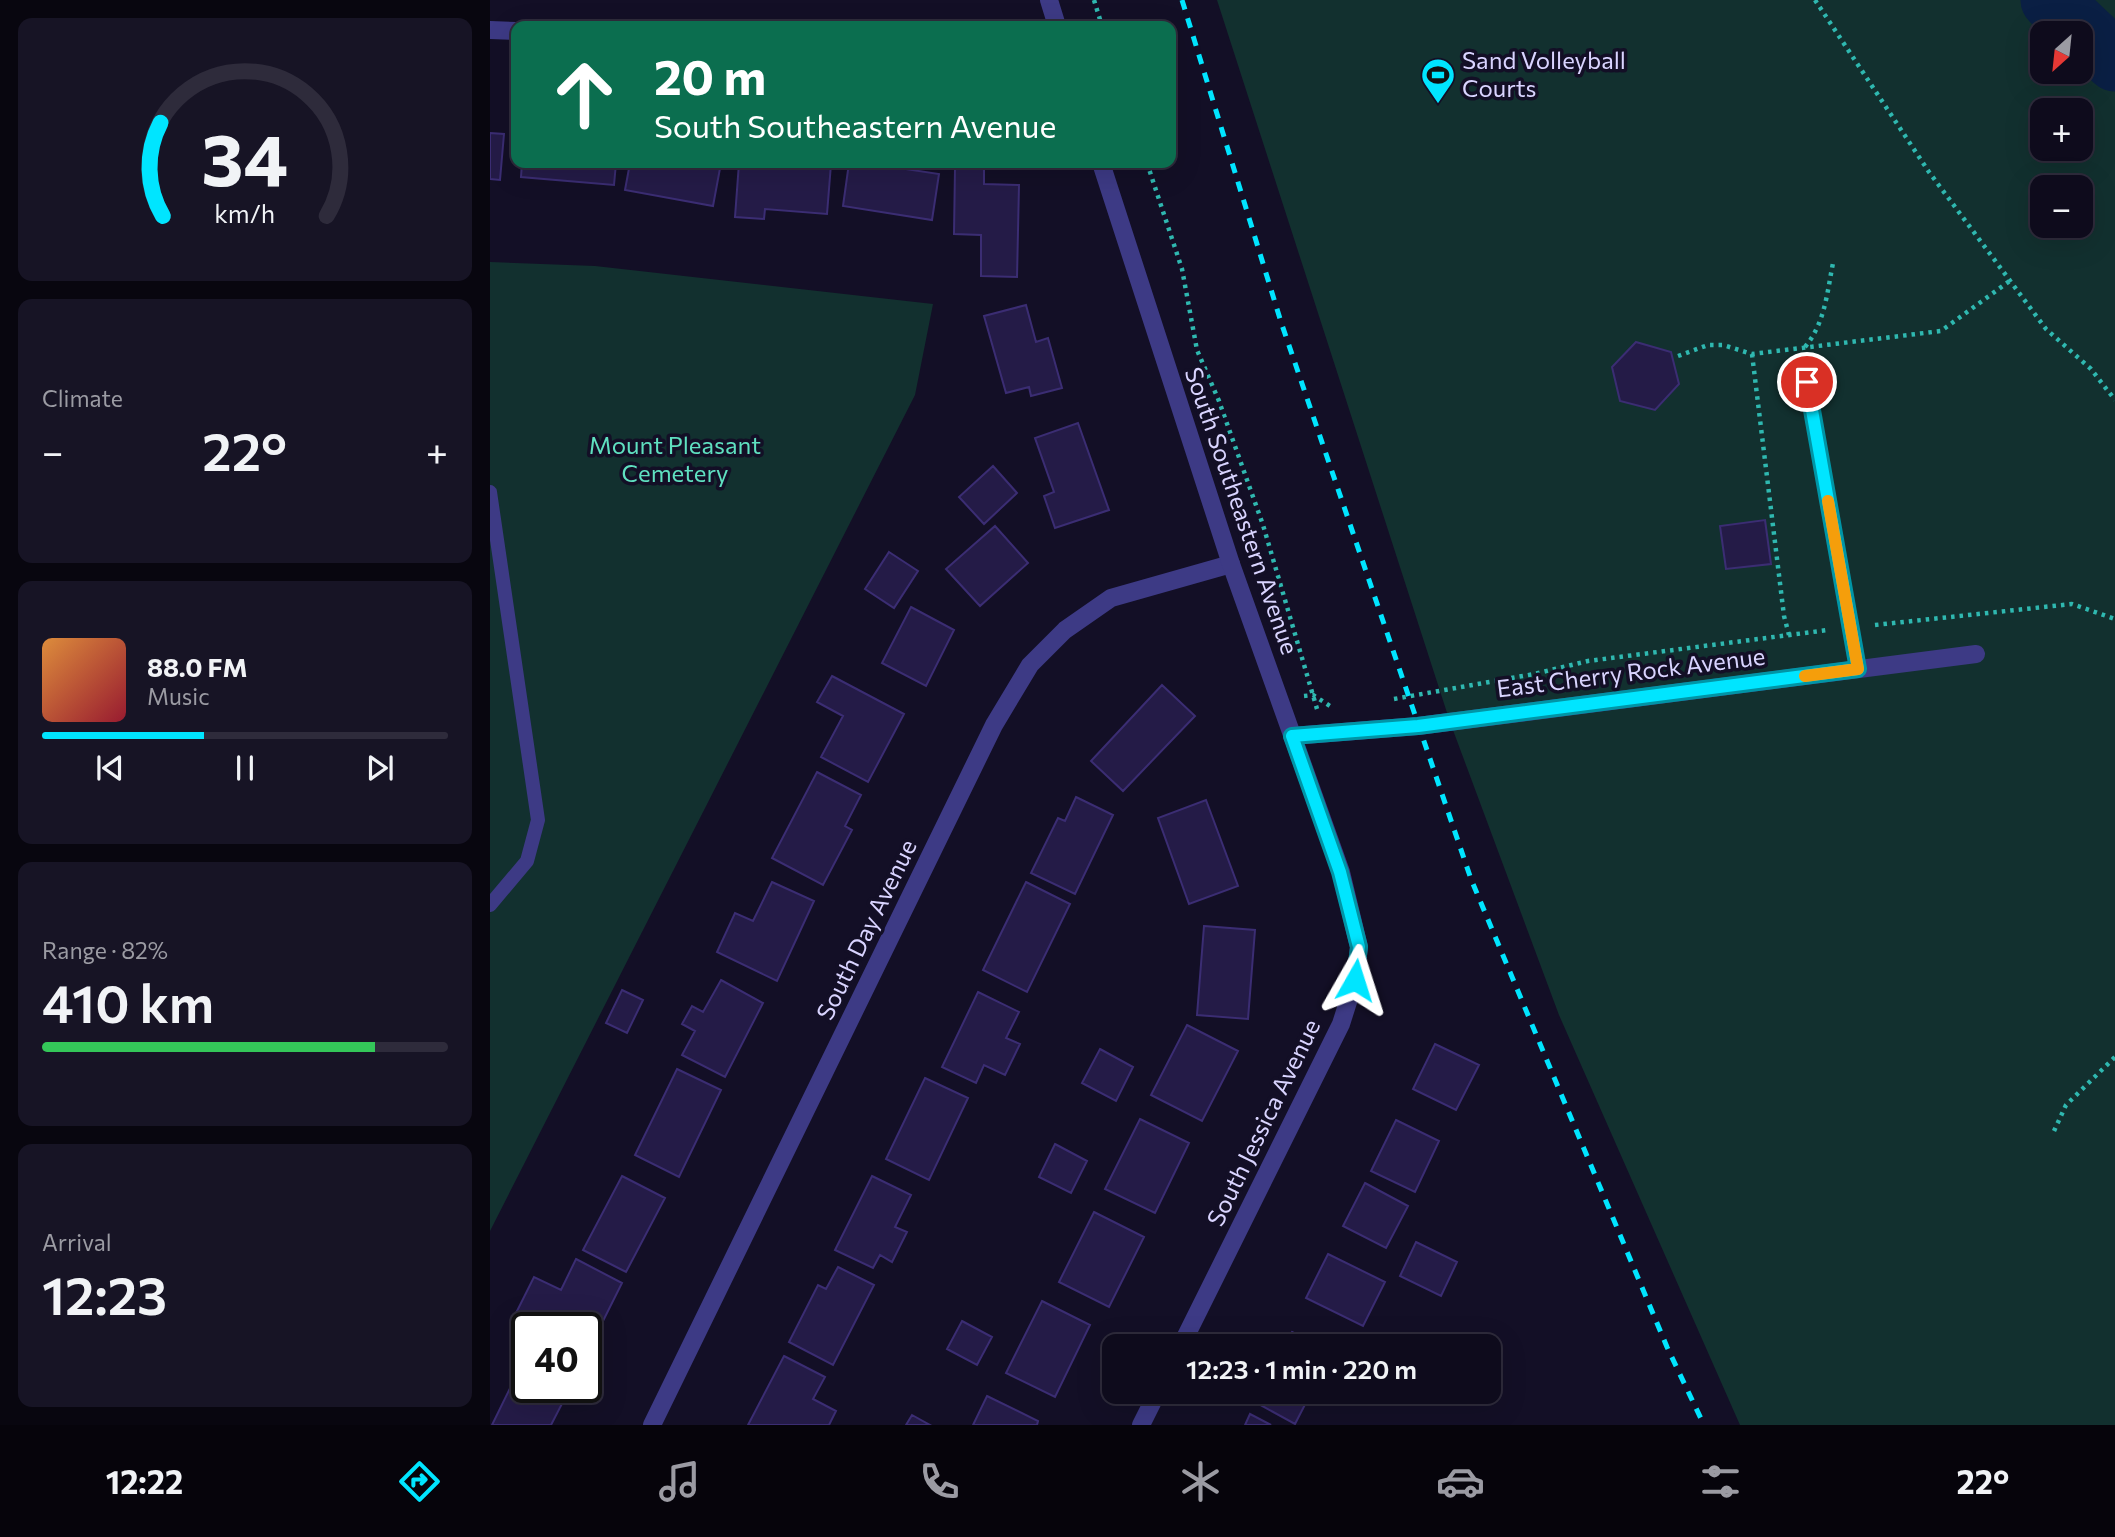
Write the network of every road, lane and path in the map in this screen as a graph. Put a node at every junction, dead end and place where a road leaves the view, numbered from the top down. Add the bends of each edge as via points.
1 (1049, 0) edge
2 (1094, 0) edge
3 (1815, 0) edge
4 (1056, 21) edge
5 (1100, 21) edge
6 (490, 30) edge
7 (511, 31) edge
8 (1103, 168) edge
9 (1149, 168) edge
10 (1833, 263) dead end
11 (2011, 280) junction
12 (1804, 348) junction
13 (1752, 354) junction
14 (1678, 356) dead end
15 (1807, 382) dead end
16 (2115, 400) edge
17 (490, 492) edge
18 (1231, 565) junction
19 (2115, 619) edge
20 (1850, 628) junction
21 (1789, 635) junction
22 (1976, 654) dead end
23 (1858, 669) junction
24 (1382, 701) dead end
25 (1342, 707) dead end
26 (1292, 736) junction
27 (1340, 872) joint
28 (490, 905) edge
29 (2115, 1057) edge
30 (2054, 1131) dead end
31 (1187, 1334) edge
32 (1152, 1404) edge
33 (652, 1425) edge
34 (1141, 1425) edge

1 - 4 street
2 - 5 path
3 - 11 path via 1928,172
6 - 7 street
8 - 18 street, South Southeastern Avenue
9 - 25 path via 1182,269 1197,350 1263,525 1313,695 1330,706
10 - 12 path via 1822,318
11 - 12 path via 1941,331
11 - 16 path via 2046,329 2091,369
12 - 13 path
13 - 14 path via 1708,345
13 - 21 path
15 - 20 lane
17 - 28 lane via 538,820 527,861
18 - 26 street, South Southeastern Avenue
18 - 33 street, South Day Avenue via 1111,598 1065,630 1030,665 994,725
19 - 20 path via 2071,604
20 - 21 path
20 - 23 lane
21 - 24 path via 1588,661
22 - 23 street, East Cherry Rock Avenue
23 - 26 street, East Cherry Rock Avenue via 1418,726
26 - 27 street, South Southeastern Avenue
27 - 31 street, South Jessica Avenue via 1359,947 1355,980 1341,1024
29 - 30 path via 2066,1105
32 - 34 street

